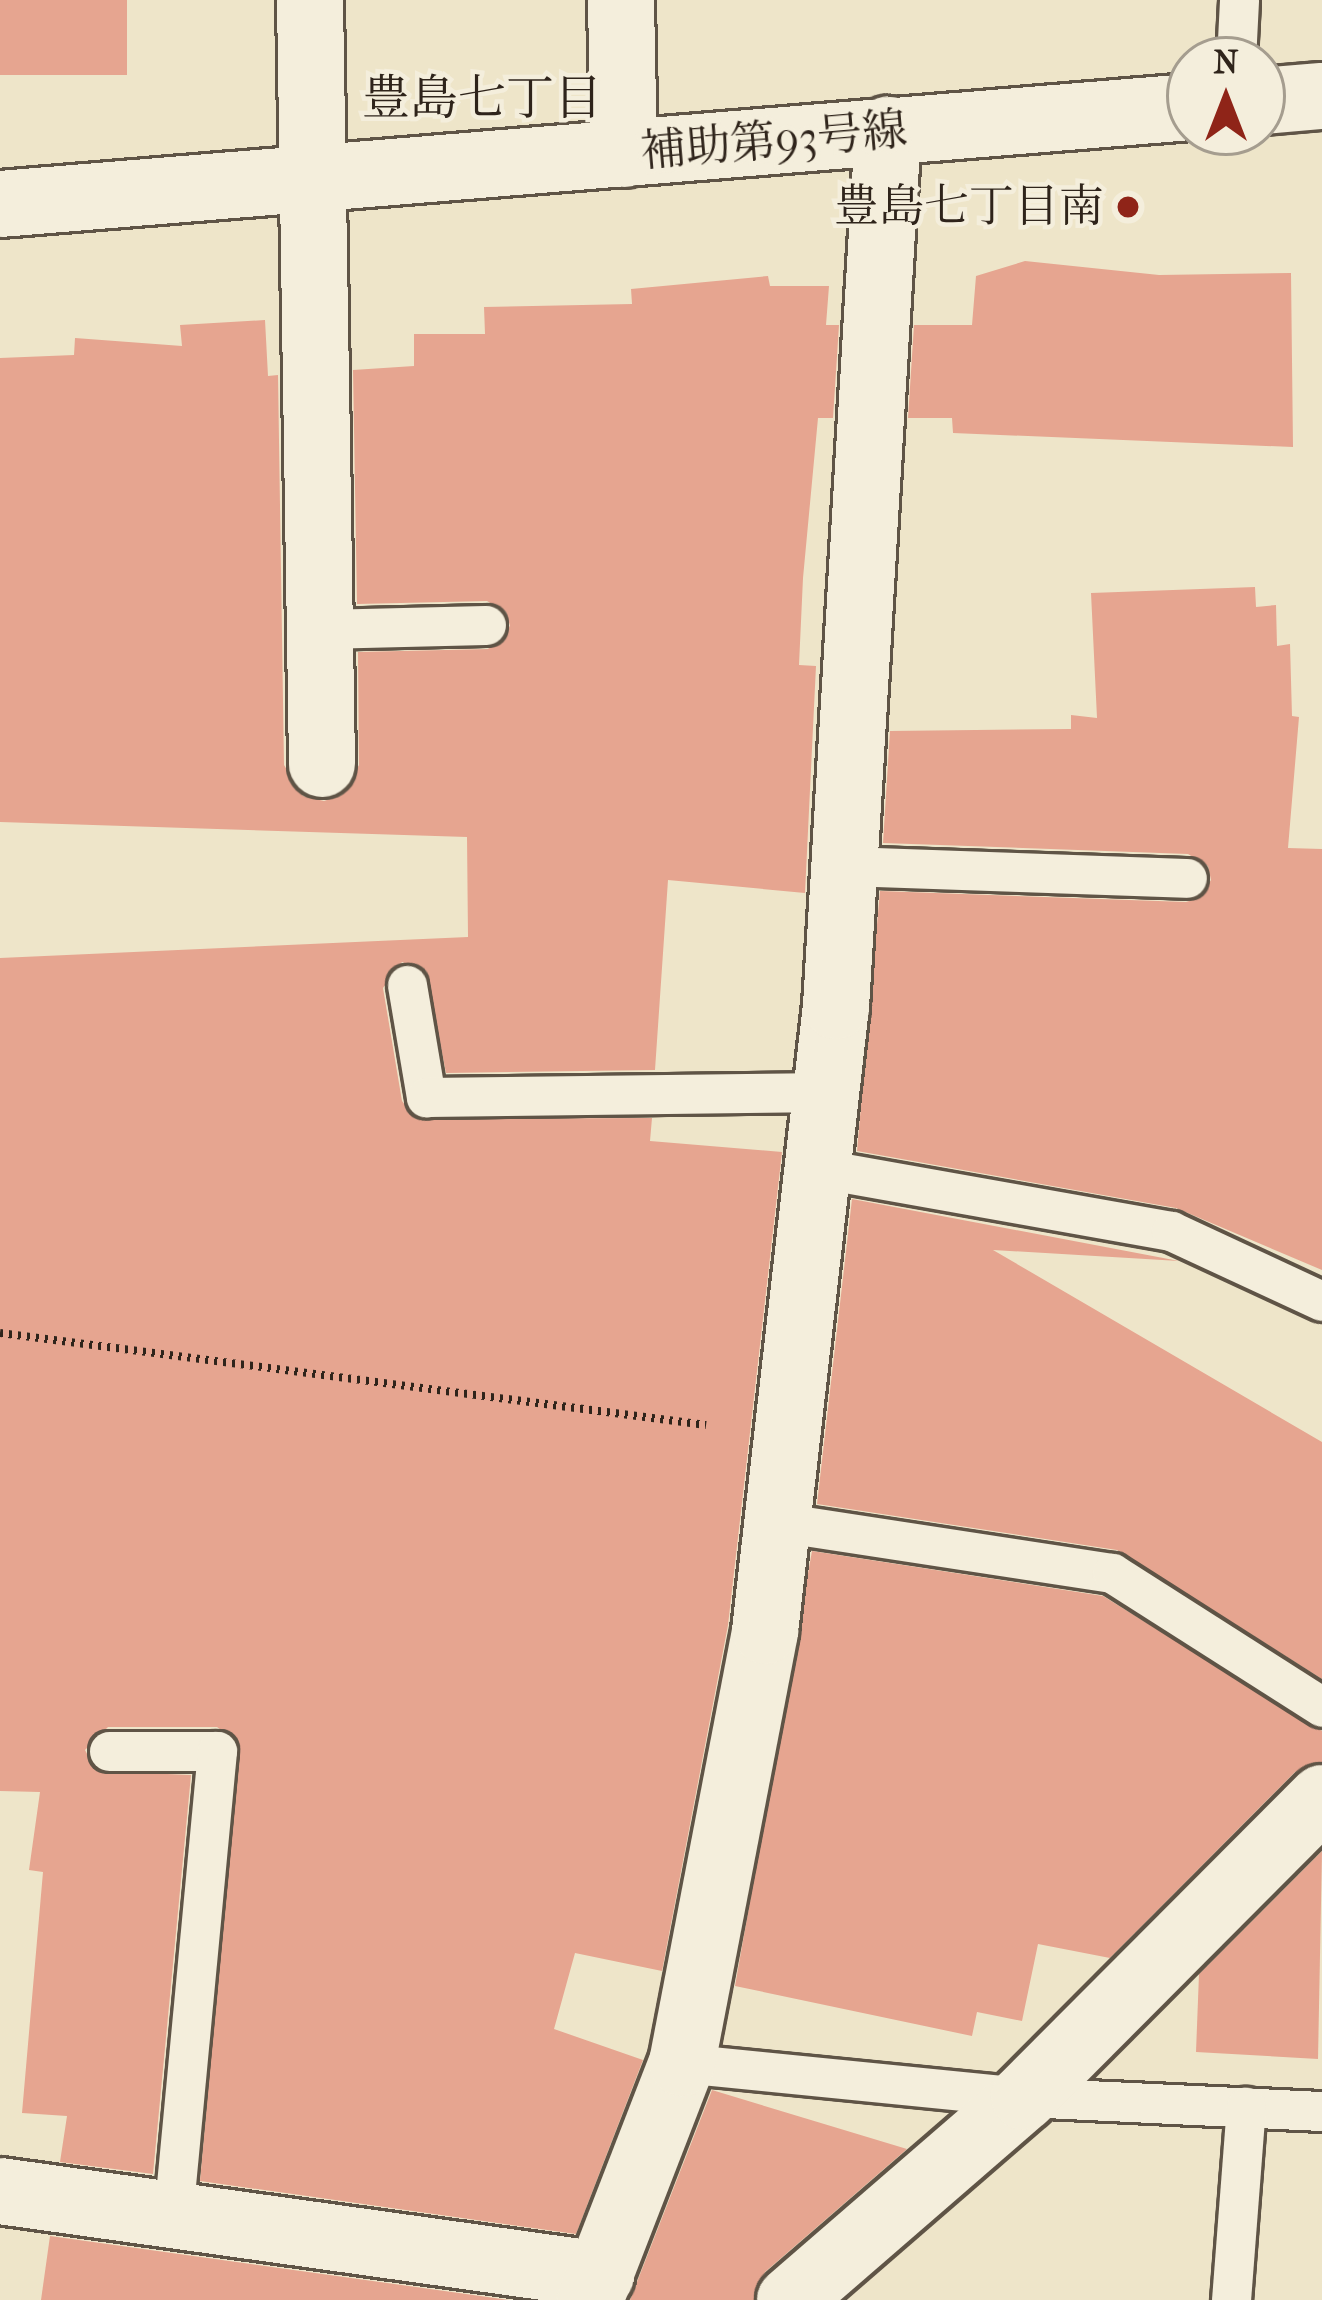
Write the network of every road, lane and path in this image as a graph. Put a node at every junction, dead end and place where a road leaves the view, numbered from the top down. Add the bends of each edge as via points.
1 (310, 0) edge
2 (621, 0) edge
3 (1239, 0) edge
4 (1237, 36) edge
5 (1322, 96) edge
6 (1286, 99) edge
7 (1166, 108) edge
8 (888, 130) junction
9 (624, 154) junction
10 (310, 180) junction
11 (0, 204) edge
12 (487, 625) dead end
13 (320, 629) junction
14 (322, 764) dead end
15 (845, 866) junction
16 (1187, 878) dead end
17 (406, 985) dead end
18 (827, 1092) junction
19 (817, 1168) junction
20 (1322, 1301) edge
21 (0, 1333) edge
22 (788, 1436) junction
23 (778, 1522) junction
24 (1322, 1707) edge
25 (109, 1751) dead end
26 (1322, 1798) edge
27 (682, 2063) junction
28 (1024, 2097) junction
29 (1246, 2107) junction
30 (1322, 2111) edge
31 (0, 2191) edge
32 (173, 2214) junction
33 (596, 2287) edge
34 (790, 2300) edge
35 (1232, 2300) edge

1 - 10 street
2 - 9 street
3 - 4 lane
5 - 6 street
7 - 8 street, 補助第93号線
8 - 9 street, 補助第93号線
8 - 15 street
9 - 10 street, 補助第93号線
10 - 11 street, 補助第93号線
10 - 13 street
12 - 13 lane
13 - 14 street
15 - 16 lane
15 - 18 street
17 - 18 lane via 426,1097
18 - 19 street
19 - 20 lane via 1171,1231
19 - 22 street
21 - 22 path
22 - 23 street
23 - 24 lane via 1112,1573
23 - 27 street via 765,1630
25 - 32 lane via 217,1751
26 - 28 street
27 - 28 lane
27 - 33 street
28 - 29 lane
28 - 34 street
29 - 30 lane
29 - 35 lane
31 - 32 street
32 - 33 street

